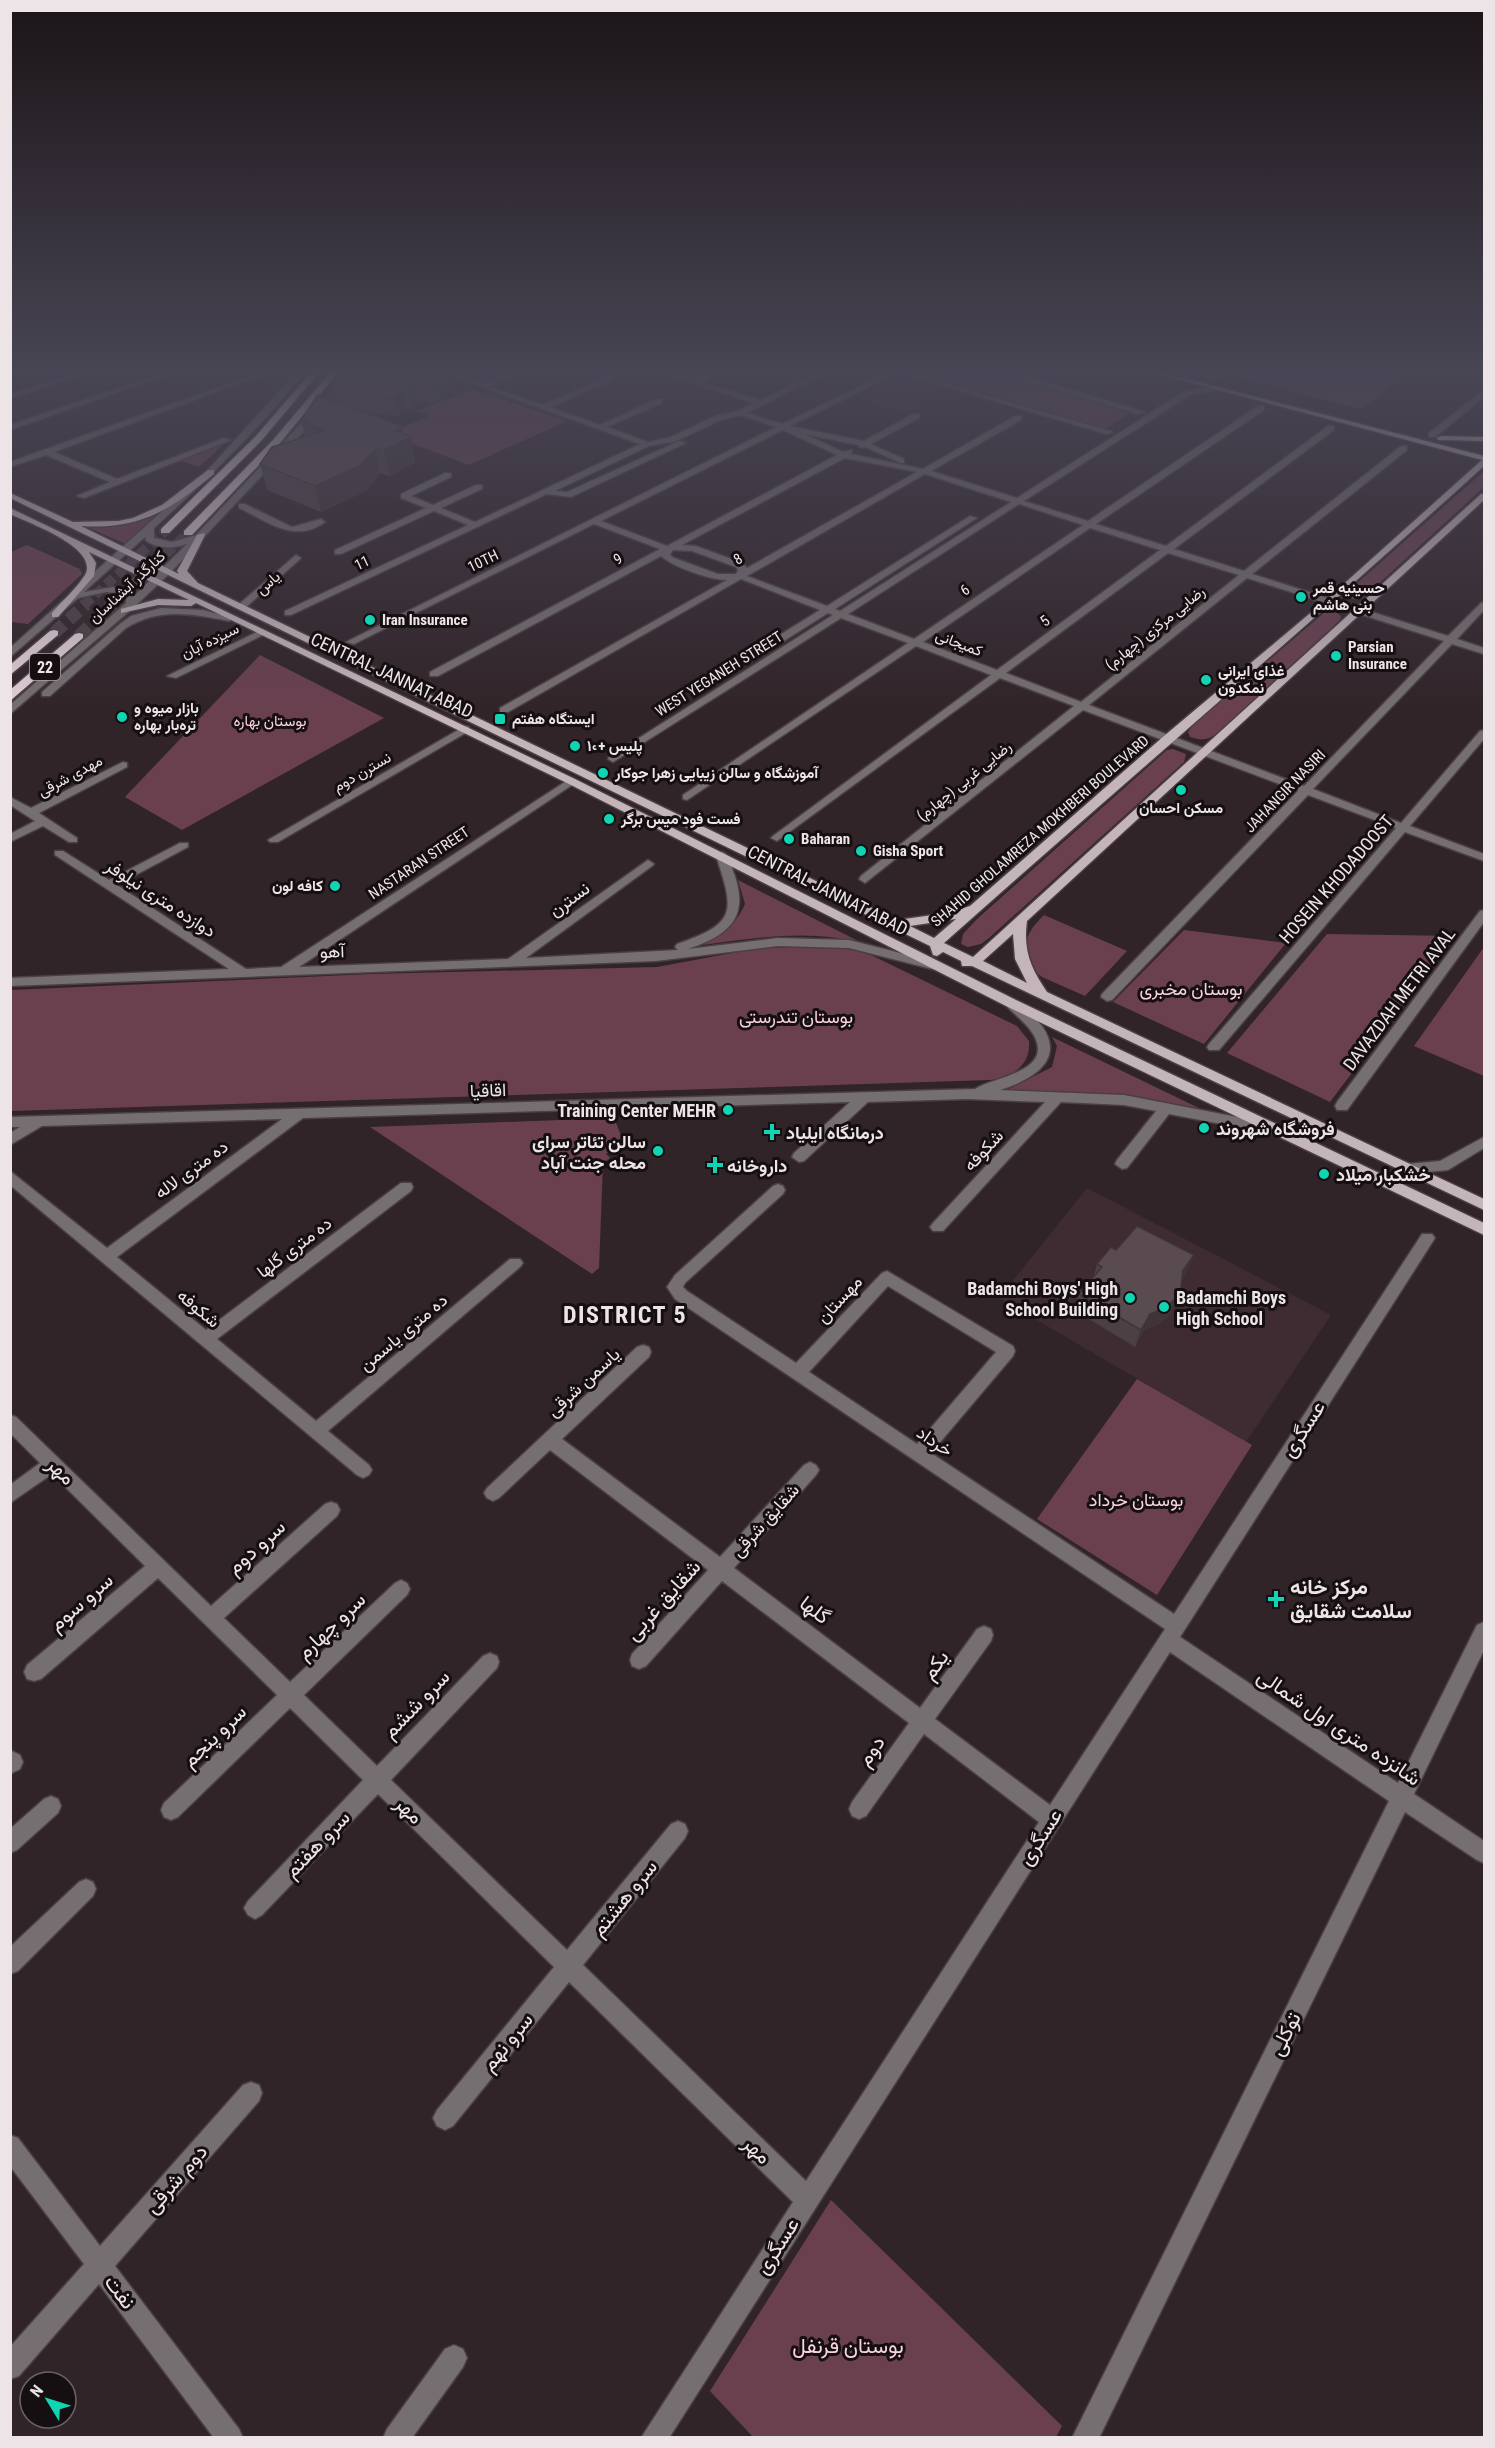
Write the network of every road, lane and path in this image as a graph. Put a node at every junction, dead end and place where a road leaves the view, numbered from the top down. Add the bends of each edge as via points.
1 (111, 484) edge
2 (196, 484) edge
3 (198, 484) edge
4 (212, 484) edge
5 (235, 484) edge
6 (248, 484) edge
7 (261, 484) edge
8 (429, 484) edge
9 (563, 484) edge
10 (591, 484) edge
11 (668, 484) edge
12 (789, 484) edge
13 (900, 484) edge
14 (964, 484) edge
15 (1027, 484) edge
16 (1046, 484) edge
17 (1148, 484) edge
18 (1255, 484) edge
19 (1359, 484) edge
20 (1446, 484) edge
21 (479, 487) dead end
22 (547, 492) junction
23 (10, 495) edge
24 (81, 496) dead end
25 (1485, 496) edge
26 (1006, 498) junction
27 (1018, 502) junction
28 (34, 506) junction
29 (242, 506) junction
30 (434, 508) junction
31 (13, 512) edge
32 (594, 521) junction
33 (67, 522) junction
34 (321, 522) dead end
35 (1089, 524) junction
36 (475, 525) junction
37 (150, 529) junction
38 (165, 531) tunnel mouth
39 (188, 533) tunnel mouth
40 (203, 533) junction
41 (63, 536) junction
42 (668, 549) junction
43 (1167, 549) junction
44 (126, 551) junction
45 (338, 552) dead end
46 (296, 558) dead end
47 (186, 560) junction
48 (115, 561) junction
49 (167, 571) junction
50 (1246, 575) junction
51 (740, 576) junction
52 (156, 582) junction
53 (218, 596) junction
54 (73, 599) junction
55 (1330, 602) junction
56 (202, 604) junction
57 (1485, 605) edge
58 (241, 607) junction
59 (127, 609) junction
60 (828, 609) junction
61 (1359, 611) junction
62 (288, 612) dead end
63 (842, 614) junction
64 (55, 615) junction
65 (229, 618) junction
66 (54, 633) tunnel mouth
67 (262, 633) junction
68 (79, 636) tunnel mouth
69 (1451, 640) junction
70 (351, 642) dead end
71 (915, 642) junction
72 (1485, 651) edge
73 (10, 654) edge
74 (745, 661) dead end
75 (361, 665) junction
76 (10, 672) edge
77 (345, 673) junction
78 (434, 674) dead end
79 (999, 674) junction
80 (172, 676) dead end
81 (10, 697) edge
82 (1082, 706) junction
83 (504, 710) dead end
84 (10, 711) edge
85 (10, 722) edge
86 (465, 729) junction
87 (1485, 733) edge
88 (1168, 738) junction
89 (1204, 752) junction
90 (613, 759) dead end
91 (123, 765) dead end
92 (571, 781) junction
93 (1306, 790) junction
94 (687, 796) dead end
95 (10, 800) edge
96 (31, 813) junction
97 (44, 821) junction
98 (1404, 827) junction
99 (777, 838) dead end
100 (10, 839) edge
101 (73, 840) dead end
102 (274, 840) dead end
103 (184, 845) dead end
104 (58, 853) dead end
105 (722, 856) junction
106 (1485, 858) edge
107 (648, 864) dead end
108 (865, 879) dead end
109 (109, 885) junction
110 (975, 909) junction
111 (1485, 914) edge
112 (1020, 919) junction
113 (896, 924) junction
114 (936, 943) junction
115 (656, 957) junction
116 (512, 962) junction
117 (975, 962) junction
118 (939, 966) junction
119 (284, 971) junction
120 (244, 973) junction
121 (10, 982) edge
122 (1042, 995) junction
123 (1107, 997) dead end
124 (1011, 1003) junction
125 (1214, 1047) dead end
126 (967, 1094) junction
127 (865, 1097) junction
128 (1056, 1099) junction
129 (1342, 1106) dead end
130 (1167, 1107) junction
131 (299, 1114) junction
132 (39, 1121) junction
133 (10, 1122) edge
134 (1280, 1130) junction
135 (10, 1140) edge
136 (1485, 1142) edge
137 (1470, 1152) junction
138 (799, 1157) dead end
139 (1485, 1159) edge
140 (1122, 1164) dead end
141 (1407, 1169) junction
142 (10, 1176) edge
143 (406, 1187) dead end
144 (778, 1190) dead end
145 (1485, 1205) edge
146 (938, 1227) dead end
147 (1485, 1229) edge
148 (1427, 1238) dead end
149 (106, 1256) junction
150 (515, 1263) dead end
151 (206, 1339) junction
152 (643, 1352) dead end
153 (798, 1372) junction
154 (10, 1422) edge
155 (316, 1431) junction
156 (550, 1440) junction
157 (919, 1454) junction
158 (53, 1463) junction
159 (363, 1470) dead end
160 (810, 1470) dead end
161 (493, 1493) dead end
162 (10, 1495) edge
163 (331, 1510) dead end
164 (158, 1566) junction
165 (721, 1569) junction
166 (401, 1589) dead end
167 (211, 1618) junction
168 (1485, 1631) edge
169 (1172, 1633) junction
170 (984, 1635) dead end
171 (639, 1660) dead end
172 (490, 1662) dead end
173 (34, 1672) dead end
174 (291, 1695) junction
175 (922, 1721) junction
176 (378, 1780) junction
177 (1402, 1798) junction
178 (51, 1806) dead end
179 (859, 1809) dead end
180 (171, 1810) dead end
181 (1052, 1819) junction
182 (678, 1831) dead end
183 (10, 1843) edge
184 (1485, 1853) edge
185 (86, 1889) dead end
186 (255, 1908) dead end
187 (10, 1963) edge
188 (569, 1966) junction
189 (251, 2093) dead end
190 (445, 2118) dead end
191 (10, 2146) edge
192 (807, 2199) junction
193 (100, 2265) junction
194 (454, 2358) dead end
195 (10, 2367) edge
196 (230, 2438) edge
197 (396, 2438) edge
198 (654, 2438) edge
199 (1085, 2438) edge

1 - 24 street
2 - 33 main road via 163,511 144,519 105,525
3 - 37 street
4 - 38 highway
5 - 39 highway
6 - 40 street, کنارگذر آبشناسان
7 - 29 street
8 - 30 street via 404,496
9 - 22 street, 11
10 - 22 street, 11 via 561,495
11 - 32 street, 10TH
12 - 42 street, 9
13 - 51 street, 8
14 - 26 street
15 - 26 street, WEST YEGANEH STREET
16 - 27 street, WEST YEGANEH STREET
17 - 35 street, 6
18 - 43 street, 5
19 - 50 street, رضایی مرکزی (چهارم)
20 - 55 main road, SHAHID GHOLAMREZA MOKHBERI BOULEVARD
21 - 30 street
22 - 36 street, 11
23 - 28 main road, CENTRAL JANNAT ABAD
25 - 61 main road
26 - 27 street
26 - 60 street, WEST YEGANEH STREET
27 - 35 street
27 - 63 street, WEST YEGANEH STREET
28 - 31 main road via 29,511
28 - 33 main road, CENTRAL JANNAT ABAD
29 - 34 street via 291,530
29 - 47 street
30 - 36 street
30 - 45 street
31 - 41 main road
32 - 42 street
32 - 70 street, 10TH
33 - 44 main road, CENTRAL JANNAT ABAD
35 - 43 street
35 - 71 street, 6
36 - 62 street, 11
37 - 40 street via 149,539 168,546 188,542
37 - 44 street
40 - 47 main road
40 - 49 street, کنارگذر آبشناسان
41 - 48 main road, CENTRAL JANNAT ABAD
41 - 64 main road via 86,554 93,569
42 - 51 street via 668,559 702,572 723,578
42 - 51 street via 688,546 735,563 742,567
42 - 78 street, 9
43 - 50 street
43 - 79 street, 5
44 - 48 street
44 - 49 main road, CENTRAL JANNAT ABAD
46 - 58 street, یاس
47 - 53 main road via 184,575
48 - 52 main road, CENTRAL JANNAT ABAD
48 - 54 street
49 - 52 street, کنارگذر آبشناسان
49 - 53 main road, CENTRAL JANNAT ABAD
50 - 55 street
50 - 82 street, رضایی مرکزی (چهارم)
51 - 60 street, کمیجانی
51 - 83 street, 8
52 - 56 main road, CENTRAL JANNAT ABAD
52 - 59 street, کنارگذر آبشناسان
53 - 58 main road, CENTRAL JANNAT ABAD
54 - 59 street via 115,589 131,596
54 - 64 street
55 - 61 street
55 - 88 main road, SHAHID GHOLAMREZA MOKHBERI BOULEVARD
56 - 59 main road via 172,601
56 - 65 main road, CENTRAL JANNAT ABAD
57 - 69 street, JAHANGIR NASIRI
58 - 75 main road, CENTRAL JANNAT ABAD
59 - 84 street, کنارگذر آبشناسان
60 - 63 street, کمیجانی
60 - 74 street, WEST YEGANEH STREET
61 - 69 street
61 - 89 main road
63 - 71 street, کمیجانی
63 - 90 street, WEST YEGANEH STREET
64 - 73 street
65 - 67 main road, CENTRAL JANNAT ABAD
65 - 85 street via 170,611 131,620
66 - 76 highway, 22
67 - 77 main road, CENTRAL JANNAT ABAD
67 - 80 street, سیزده آبان
68 - 81 highway, 22
69 - 72 street
69 - 93 street, JAHANGIR NASIRI
71 - 79 street, کمیجانی
71 - 94 street, 6
75 - 77 main road
75 - 113 main road, CENTRAL JANNAT ABAD
77 - 86 main road, CENTRAL JANNAT ABAD
79 - 82 street, کمیجانی
79 - 99 street, 5
82 - 88 street, کمیجانی
82 - 108 street, رضایی غربی (چهارم)
86 - 92 main road, CENTRAL JANNAT ABAD
86 - 102 street, نسترن دوم
87 - 98 street, HOSEIN KHODADOOST
88 - 89 street, کمیجانی
88 - 110 main road, SHAHID GHOLAMREZA MOKHBERI BOULEVARD
89 - 93 street, کمیجانی
89 - 112 main road
91 - 96 street, مهدی شرقی
92 - 105 main road, CENTRAL JANNAT ABAD
92 - 119 street, NASTARAN STREET
93 - 98 street, کمیجانی
93 - 123 street, JAHANGIR NASIRI
95 - 96 street
96 - 97 street
97 - 100 street
97 - 101 street
98 - 106 street, کمیجانی
98 - 125 street, HOSEIN KHODADOOST
103 - 109 street
104 - 109 street, دوازده متری نیلوفر
105 - 115 street via 735,900 731,916 704,939
105 - 118 main road, CENTRAL JANNAT ABAD
107 - 116 street, نسترن
109 - 120 street, دوازده متری نیلوفر
110 - 113 main road via 949,917
110 - 114 main road, SHAHID GHOLAMREZA MOKHBERI BOULEVARD
111 - 129 street, DAVAZDAH METRI AVAL
112 - 117 main road
112 - 122 main road via 1017,939 1022,966
113 - 114 main road, CENTRAL JANNAT ABAD
114 - 117 main road, CENTRAL JANNAT ABAD
114 - 118 main road, SHAHID GHOLAMREZA MOKHBERI BOULEVARD
115 - 116 street, آهو
115 - 118 street via 757,944 825,942
116 - 119 street, آهو
117 - 118 main road
117 - 122 main road, CENTRAL JANNAT ABAD
118 - 124 main road, CENTRAL JANNAT ABAD
119 - 120 street, آهو
120 - 121 street, آهو
122 - 141 main road, CENTRAL JANNAT ABAD
124 - 126 street via 1041,1037 1041,1056 1032,1069 1016,1080
124 - 134 main road, CENTRAL JANNAT ABAD
126 - 127 street, اقاقیا
126 - 128 street
127 - 131 street, اقاقیا
127 - 138 street
128 - 130 street via 1124,1100
128 - 146 street, شکوفه
130 - 134 street
130 - 140 street
131 - 132 street, اقاقیا
131 - 149 street, ده متری لاله
132 - 133 street, اقاقیا
132 - 135 street
134 - 147 main road, CENTRAL JANNAT ABAD
136 - 137 street
137 - 139 street
137 - 141 street via 1443,1166
141 - 145 main road, CENTRAL JANNAT ABAD
142 - 149 street, شکوفه
143 - 151 street, ده متری گلها
144 - 153 street, خرداد via 675,1287 681,1295
148 - 169 street, عسگری
149 - 151 street, شکوفه
150 - 155 street, ده متری یاسمن
151 - 155 street, شکوفه
152 - 156 street, یاسمن شرقی
153 - 157 street, خرداد
153 - 157 street, مهستان via 887,1277 1007,1351
154 - 158 street, مهر
155 - 159 street, شکوفه
156 - 161 street, یاسمن شرقی
156 - 165 street, گلها
157 - 169 street, خرداد
158 - 162 street
158 - 164 street, مهر
160 - 165 street, شقایق شرقی
163 - 167 street, سرو دوم
164 - 167 street, مهر
164 - 173 street, سرو سوم
165 - 171 street, شقایق غربی
165 - 175 street, گلها
166 - 174 street, سرو چهارم
167 - 174 street, مهر
168 - 177 street, توکلی
169 - 177 street, شانزده متری اول شمالی
169 - 181 street, عسگری
170 - 175 street, یکم
172 - 176 street, سرو ششم
174 - 176 street, مهر
174 - 180 street, سرو پنجم
175 - 179 street, دوم
175 - 181 street, گلها
176 - 186 street, سرو هفتم
176 - 188 street, مهر
177 - 184 street, شانزده متری اول شمالی
177 - 199 street, توکلی
178 - 183 street
181 - 192 street, عسگری
182 - 188 street, سرو هشتم
185 - 187 street
188 - 190 street, سرو نهم
188 - 192 street, مهر
189 - 193 street, دوم شرقی
191 - 193 street, نفت
192 - 198 street, عسگری
193 - 195 street, دوم شرقی
193 - 196 street, نفت
194 - 197 street

